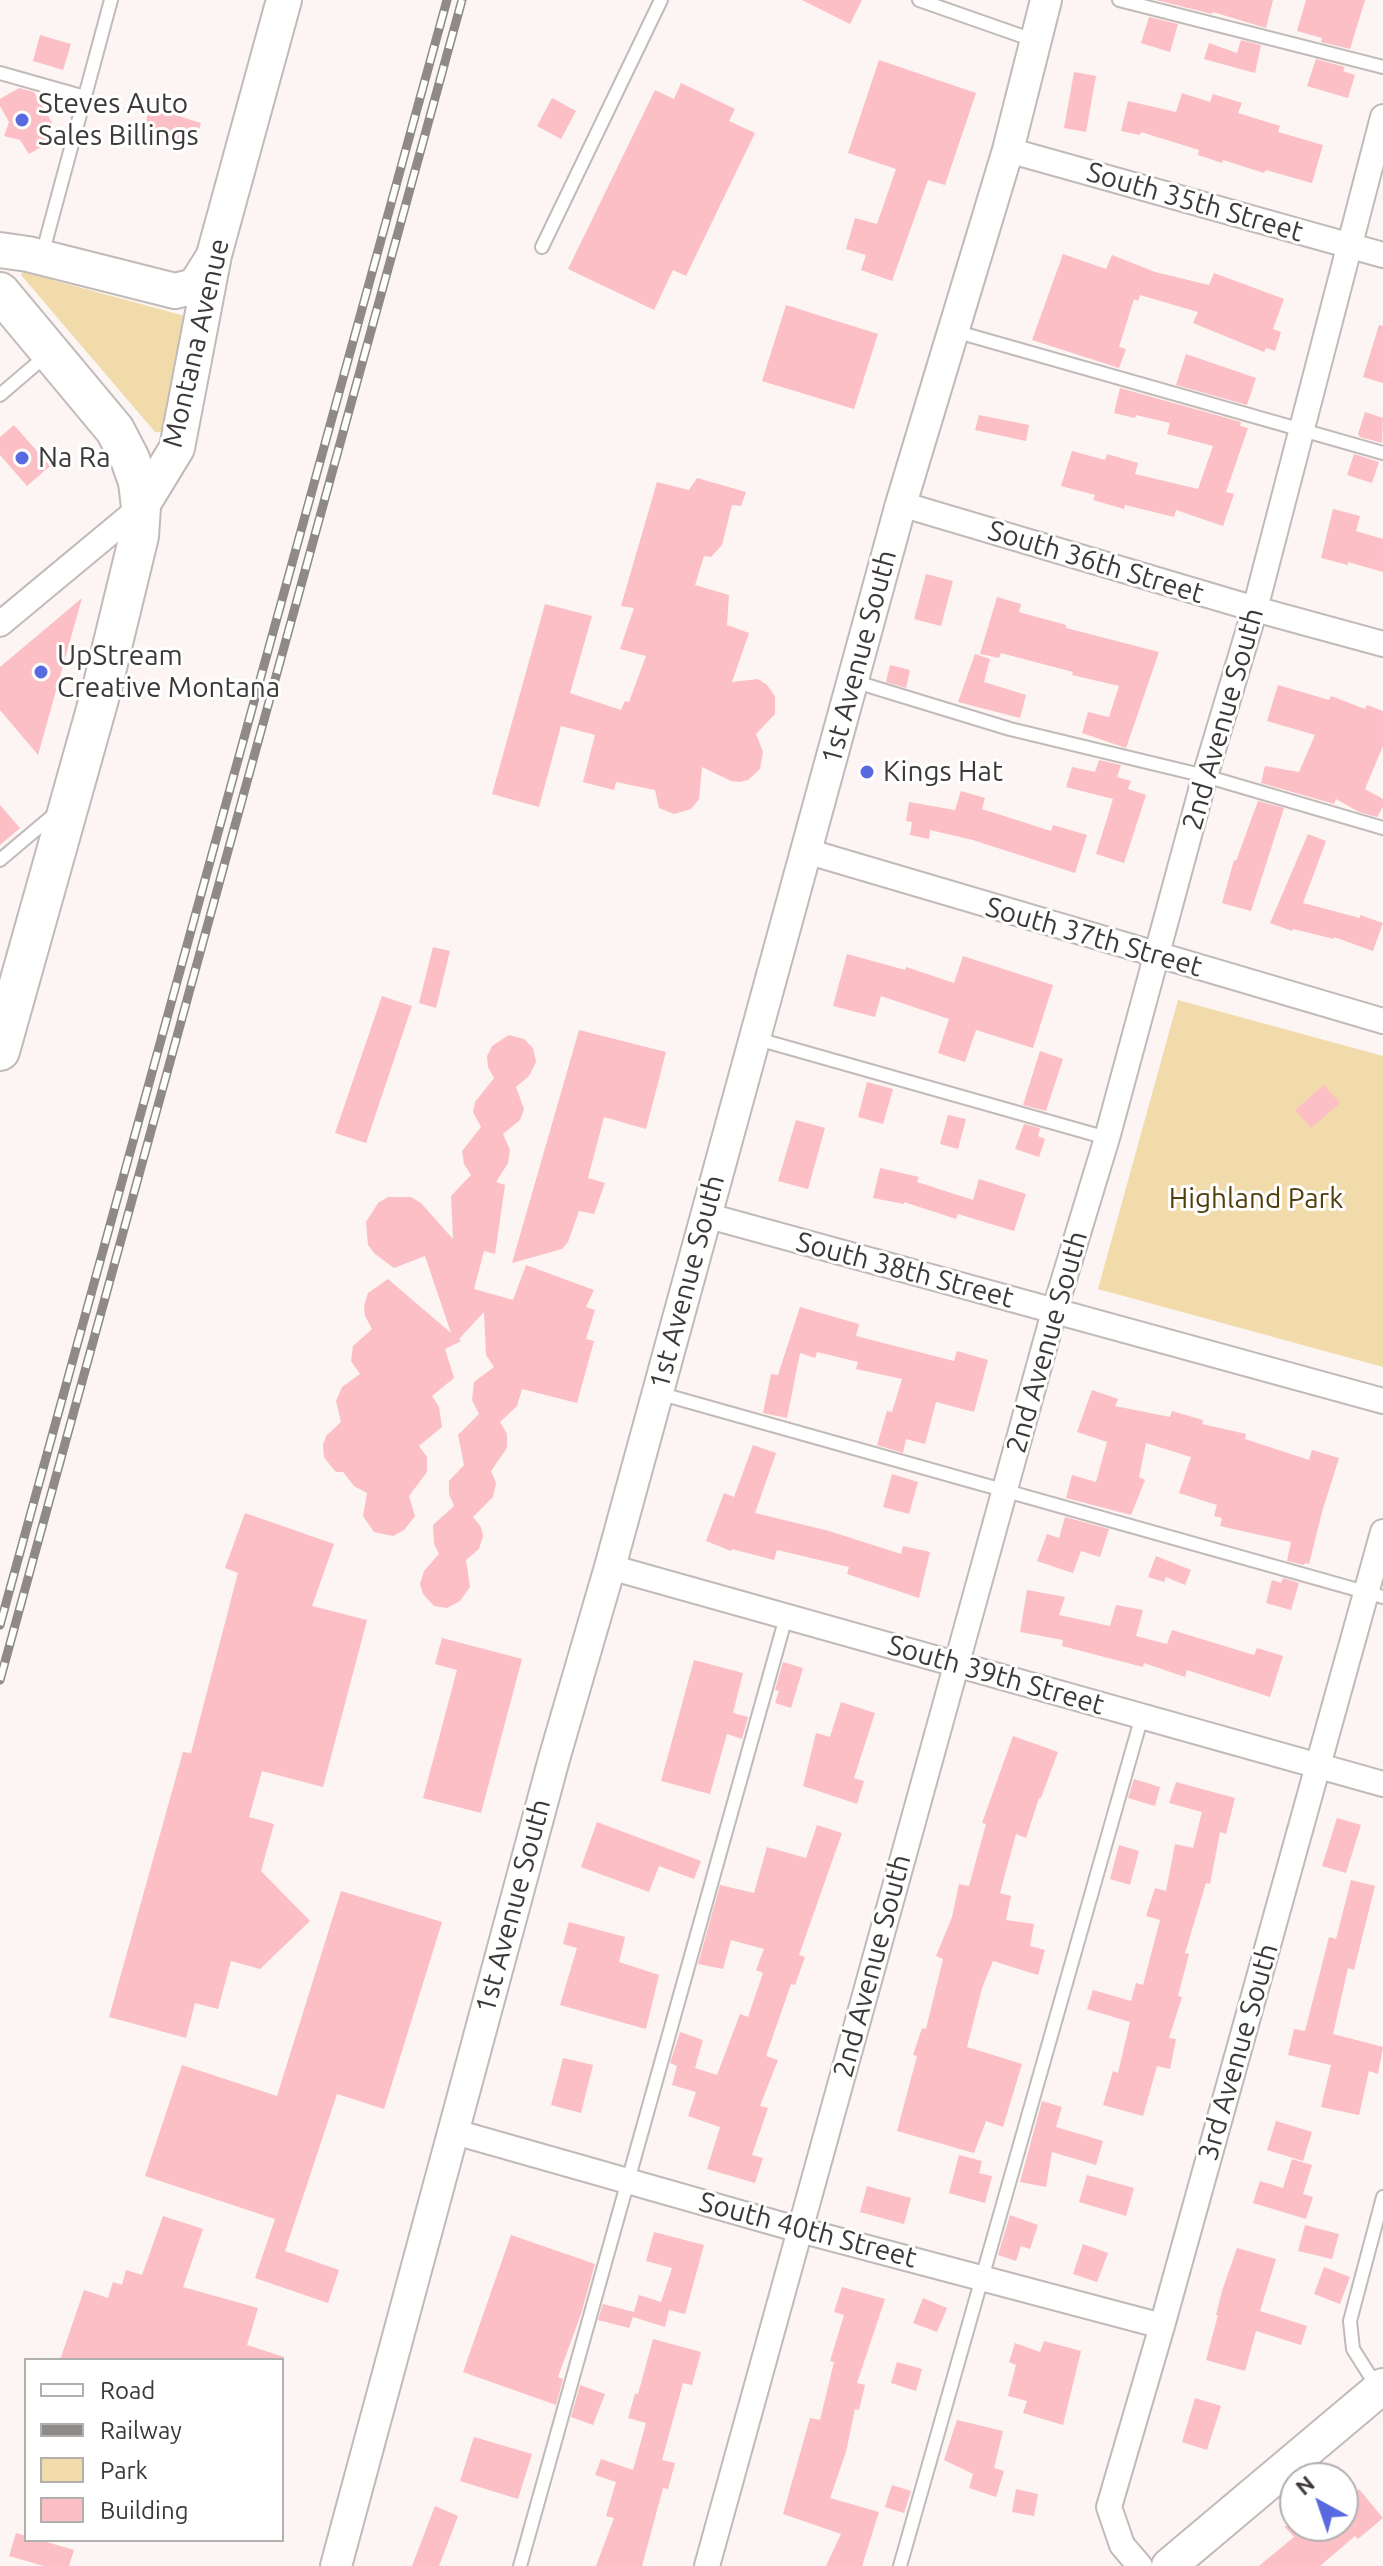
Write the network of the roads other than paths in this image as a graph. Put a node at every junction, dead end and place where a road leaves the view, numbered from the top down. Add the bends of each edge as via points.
1 (111, 0) edge
2 (284, 0) edge
3 (661, 0) edge
4 (919, 0) edge
5 (1046, 0) edge
6 (1119, 0) edge
7 (1036, 41) junction
8 (1383, 67) edge
9 (0, 73) edge
10 (85, 97) junction
11 (1383, 117) edge
12 (1008, 150) junction
13 (1351, 246) junction
14 (542, 247) dead end
15 (0, 250) edge
16 (214, 255) junction
17 (1383, 255) edge
18 (41, 258) junction
19 (0, 292) edge
20 (954, 331) junction
21 (51, 352) junction
22 (0, 395) edge
23 (1300, 430) junction
24 (1383, 453) edge
25 (901, 504) junction
26 (141, 507) junction
27 (1255, 609) junction
28 (0, 624) edge
29 (1383, 644) edge
30 (853, 681) junction
31 (1205, 776) junction
32 (71, 799) junction
33 (1383, 828) edge
34 (806, 851) junction
35 (0, 860) edge
36 (1158, 956) junction
37 (1383, 1021) edge
38 (754, 1038) junction
39 (0, 1051) edge
40 (1107, 1138) junction
41 (705, 1215) junction
42 (1054, 1312) junction
43 (657, 1393) junction
44 (1383, 1401) edge
45 (1005, 1492) junction
46 (1383, 1532) edge
47 (610, 1567) junction
48 (1375, 1595) edge
49 (786, 1617) junction
50 (956, 1663) junction
51 (1142, 1716) junction
52 (1318, 1765) junction
53 (1383, 1784) edge
54 (455, 2132) junction
55 (627, 2179) junction
56 (1383, 2197) edge
57 (800, 2230) junction
58 (984, 2277) junction
59 (1162, 2326) junction
60 (1381, 2388) edge
61 (336, 2566) edge
62 (520, 2566) edge
63 (707, 2566) edge
64 (900, 2566) edge
65 (1140, 2566) edge
66 (1169, 2566) edge

1 - 10 lane
2 - 16 main road, Montana Avenue
3 - 14 lane
4 - 7 lane
5 - 7 street, 1st Avenue South
6 - 8 lane
7 - 12 street, 1st Avenue South
9 - 10 lane
10 - 18 lane
11 - 13 street, 2nd Avenue South
12 - 13 street, South 35th Street
12 - 20 street, 1st Avenue South
13 - 17 street, South 35th Street
13 - 23 street, 2nd Avenue South
15 - 18 main road
16 - 18 main road via 195,286 175,291
16 - 26 main road, Montana Avenue via 177,448
19 - 21 main road
20 - 23 lane
20 - 25 street, 1st Avenue South
21 - 22 lane
21 - 26 main road via 115,430 138,482
23 - 24 lane
23 - 27 street, 2nd Avenue South
25 - 27 street, South 36th Street
25 - 30 street, 1st Avenue South
26 - 28 street
26 - 32 main road, Montana Avenue via 124,602
27 - 29 street, South 36th Street
27 - 31 street, 2nd Avenue South
30 - 31 lane via 1010,729
30 - 34 street, 1st Avenue South
31 - 33 lane
31 - 36 street, 2nd Avenue South
32 - 35 lane
32 - 39 main road, Montana Avenue
34 - 36 street, South 37th Street
34 - 38 street, 1st Avenue South
36 - 37 street, South 37th Street
36 - 40 street, 2nd Avenue South
38 - 40 lane
38 - 41 street, 1st Avenue South
40 - 42 street, 2nd Avenue South
41 - 42 street, South 38th Street
41 - 43 street, 1st Avenue South
42 - 44 street, South 38th Street
42 - 45 street, 2nd Avenue South
43 - 45 lane
43 - 47 street, 1st Avenue South
45 - 48 lane
45 - 50 street, 2nd Avenue South
46 - 48 street, 3rd Avenue South
47 - 49 street, South 39th Street
47 - 54 street, 1st Avenue South
48 - 52 street, 3rd Avenue South
49 - 50 street, South 39th Street
49 - 55 lane
50 - 51 street, South 39th Street
50 - 57 street, 2nd Avenue South
51 - 52 street, South 39th Street
51 - 58 lane
52 - 53 street, South 39th Street
52 - 59 street, 3rd Avenue South
54 - 55 street, South 40th Street
54 - 61 street, 1st Avenue South
55 - 57 street, South 40th Street
55 - 62 lane
56 - 60 lane via 1350,2321 1353,2349
57 - 58 street, South 40th Street
57 - 63 street, 2nd Avenue South
58 - 59 street, South 40th Street
58 - 64 lane
59 - 65 street, 3rd Avenue South via 1109,2507 1122,2545
60 - 66 main road

